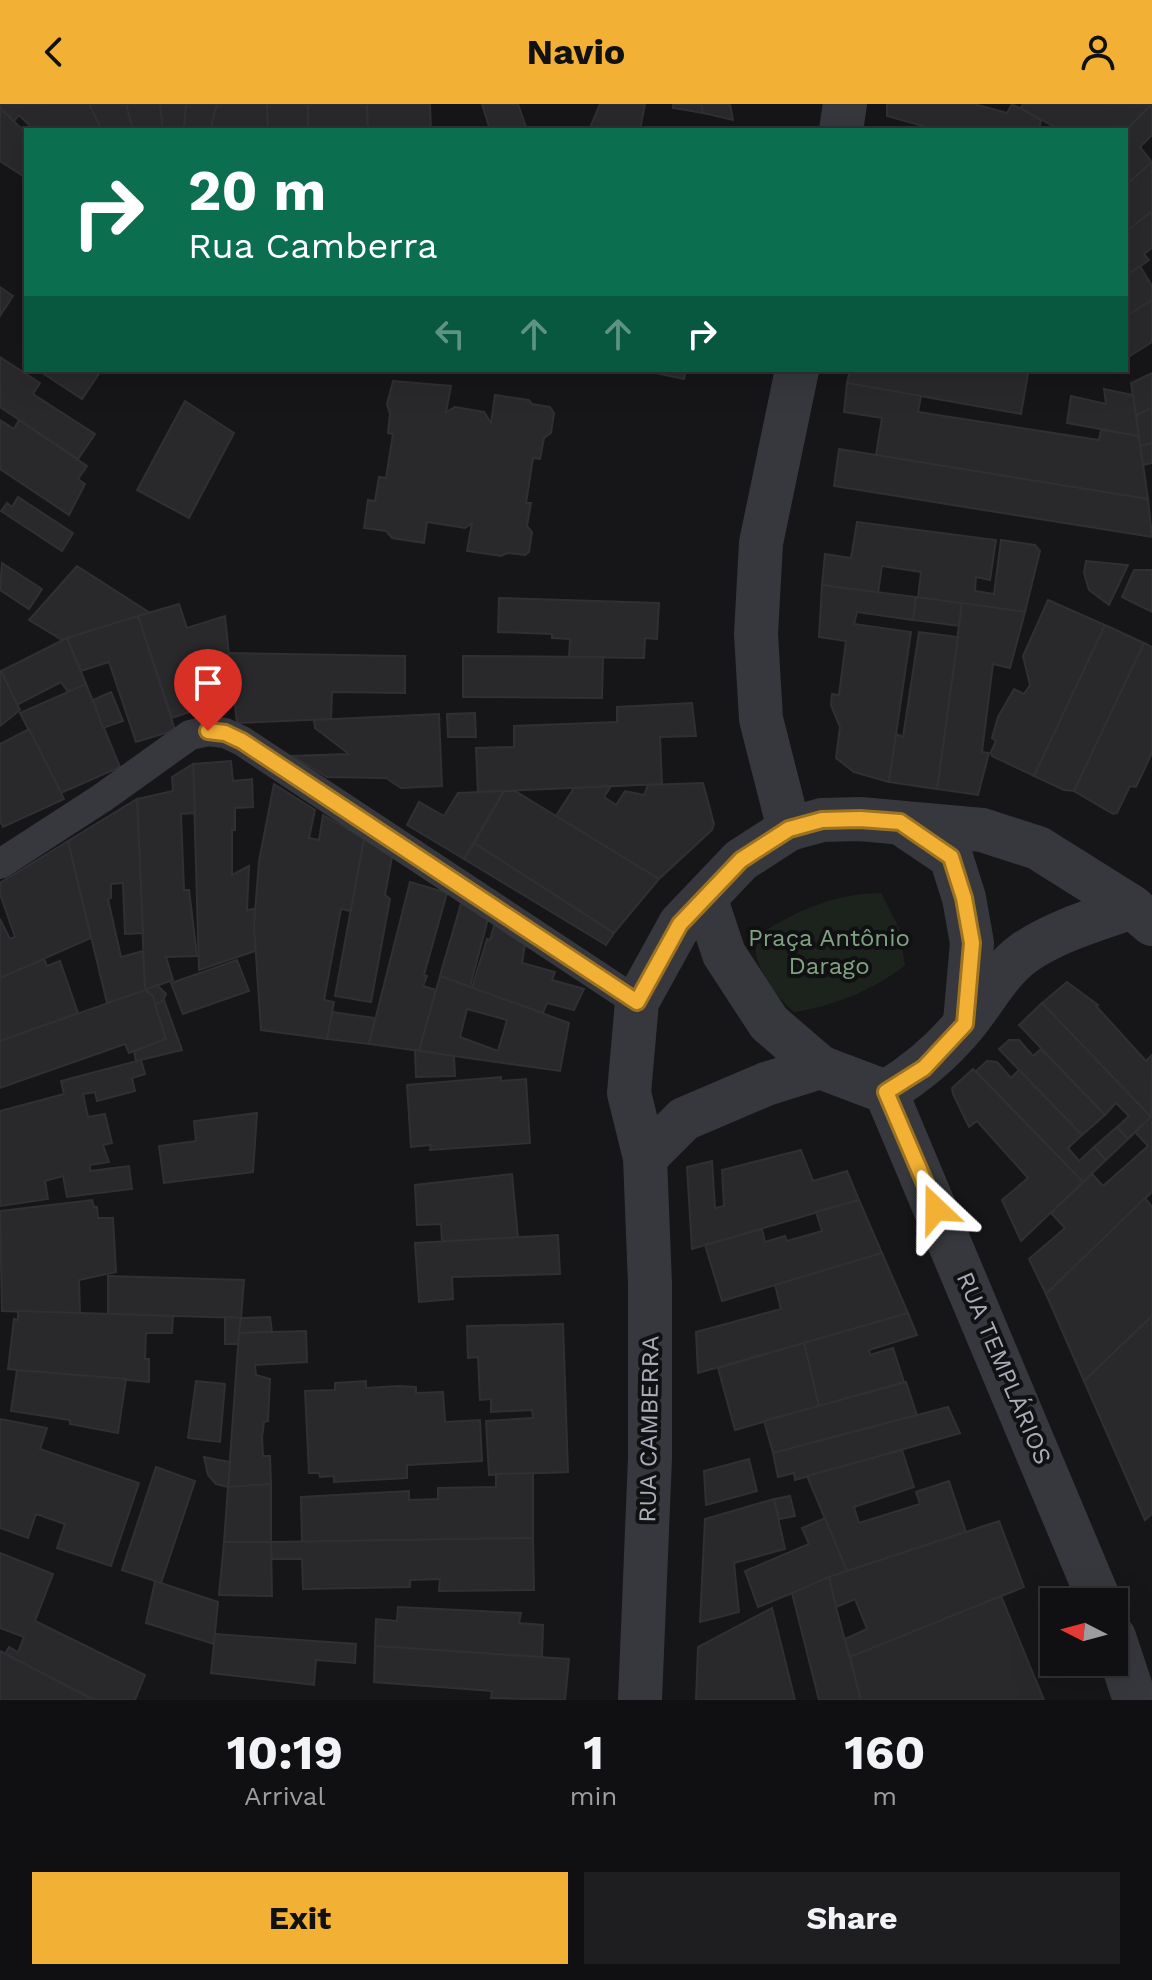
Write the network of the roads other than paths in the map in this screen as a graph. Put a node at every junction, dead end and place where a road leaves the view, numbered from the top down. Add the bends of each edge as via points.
1 (845, 104) edge
2 (841, 128) edge
3 (797, 372) edge
4 (900, 822) junction
5 (789, 829) junction
6 (0, 864) edge
7 (706, 900) junction
8 (1142, 916) edge
9 (637, 1002) junction
10 (965, 1024) junction
11 (820, 1067) junction
12 (886, 1092) junction
13 (645, 1158) junction
14 (1094, 1588) edge
15 (1127, 1676) edge
16 (640, 1700) edge
17 (1135, 1700) edge

1 - 2 street
3 - 5 street via 761,543 756,634 761,719
4 - 5 street, RUA CAMBERRA via 822,820
4 - 8 street, RUA CAMBERRA via 982,830 1038,848
4 - 10 street via 951,857 956,871 972,943
5 - 7 street, RUA CAMBERRA via 741,860
6 - 9 lane via 190,735 225,733
7 - 9 street, RUA CAMBERRA via 680,924
7 - 11 street via 724,954 769,1023
8 - 10 street, RUA CAMBERRA via 1058,934 1024,954 998,976
9 - 13 street, RUA CAMBERRA via 629,1093
10 - 12 street, RUA CAMBERRA via 924,1068
11 - 12 street
11 - 13 street via 684,1119
12 - 14 street, RUA TEMPLÁRIOS
13 - 16 street, RUA CAMBERRA via 650,1458
15 - 17 street

